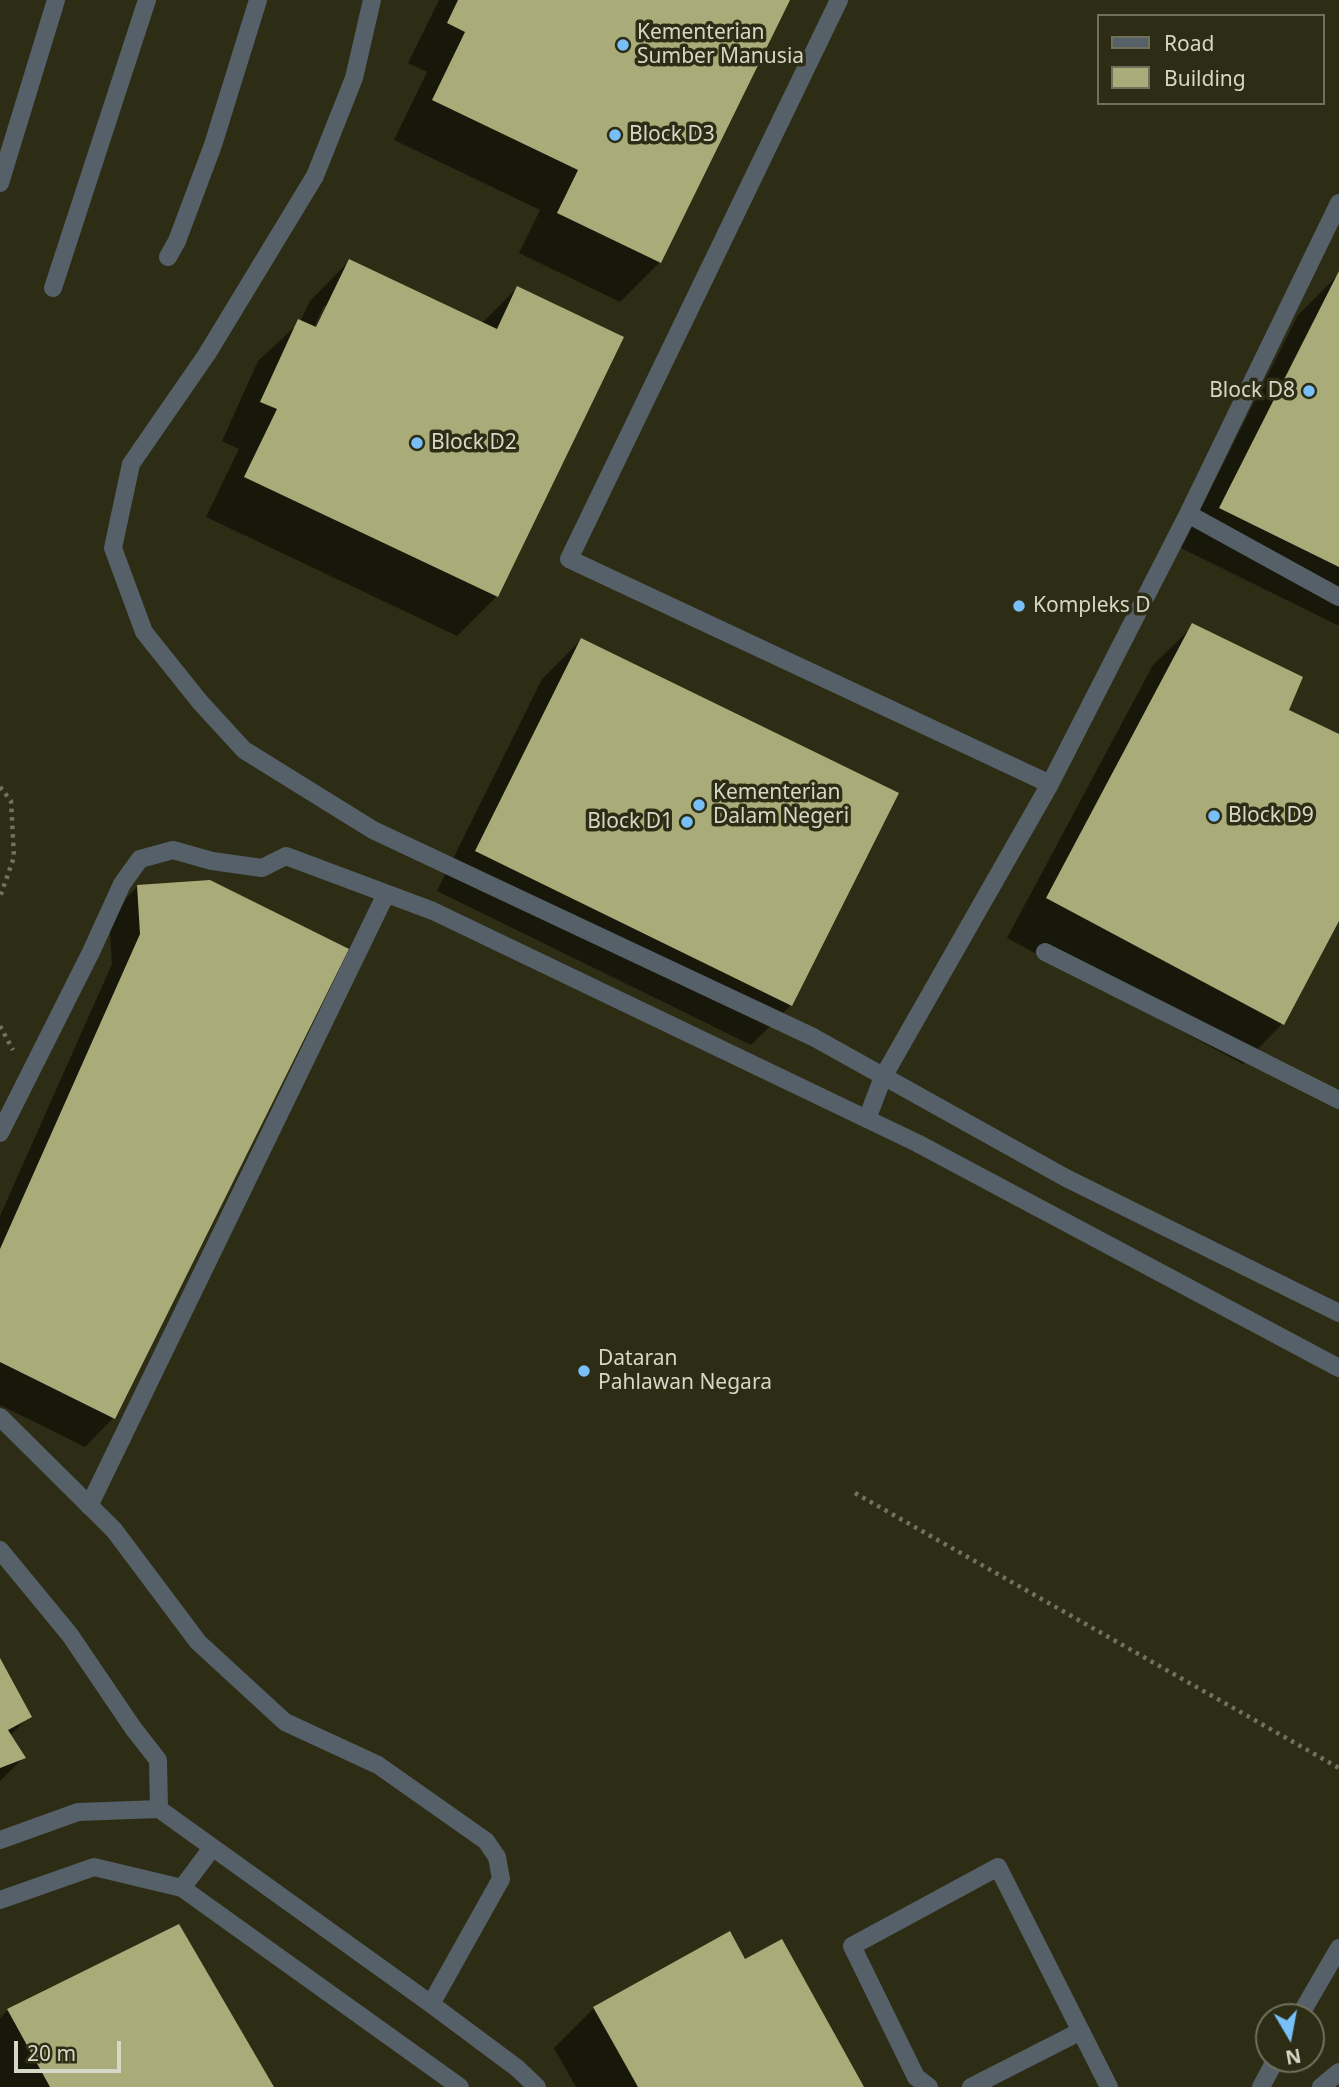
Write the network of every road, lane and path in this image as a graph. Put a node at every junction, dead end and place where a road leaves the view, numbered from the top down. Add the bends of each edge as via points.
1 (56, 0) edge
2 (147, 0) edge
3 (258, 0) edge
4 (372, 0) edge
5 (839, 0) edge
6 (0, 183) edge
7 (1339, 203) edge
8 (1334, 226) edge
9 (168, 257) dead end
10 (53, 288) dead end
11 (1188, 514) junction
12 (1339, 597) edge
13 (1050, 784) junction
14 (0, 788) edge
15 (386, 894) junction
16 (0, 897) edge
17 (1045, 952) dead end
18 (883, 1077) junction
19 (1339, 1100) edge
20 (867, 1119) junction
21 (0, 1133) edge
22 (1339, 1313) edge
23 (1339, 1368) edge
24 (0, 1418) edge
25 (855, 1493) dead end
26 (89, 1506) junction
27 (0, 1550) edge
28 (1339, 1768) edge
29 (159, 1809) junction
30 (0, 1840) edge
31 (212, 1848) junction
32 (182, 1888) junction
33 (0, 1900) edge
34 (1339, 1948) edge
35 (1307, 2003) edge
36 (431, 2004) junction
37 (1081, 2031) junction
38 (1339, 2073) edge
39 (460, 2087) edge
40 (537, 2087) edge
41 (929, 2087) edge
42 (971, 2087) edge
43 (1109, 2087) edge
44 (1321, 2087) edge

1 - 6 lane
2 - 10 lane
3 - 9 lane via 213,145
4 - 18 lane via 354,78 315,176 207,354 131,464 113,548 144,632 244,750 373,830 813,1037
5 - 13 lane via 569,559
7 - 8 lane
8 - 11 lane
11 - 12 lane
11 - 13 lane
13 - 18 lane
14 - 16 path via 11,801 15,857
15 - 20 lane via 433,911
15 - 21 lane via 286,856 262,868 173,850 140,859 122,884
15 - 26 lane
17 - 19 lane
18 - 20 lane
18 - 22 lane via 1066,1178
20 - 23 lane
24 - 26 lane
25 - 28 path
26 - 36 lane via 114,1530 198,1642 285,1722 378,1765 486,1841 497,1857 501,1879
27 - 29 lane via 70,1635 158,1760
29 - 30 lane via 78,1812
29 - 31 lane
31 - 32 lane
31 - 36 lane
32 - 33 lane via 94,1867
32 - 39 lane
34 - 35 lane
36 - 40 lane
37 - 41 lane via 998,1867 852,1946 916,2077
37 - 42 lane
37 - 43 lane
38 - 44 lane

